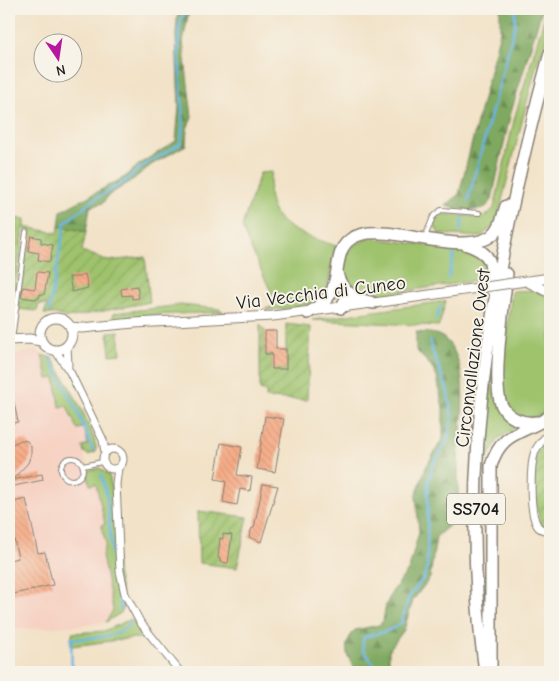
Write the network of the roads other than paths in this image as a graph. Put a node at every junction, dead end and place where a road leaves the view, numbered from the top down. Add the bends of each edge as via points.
1 (550, 53) edge
2 (523, 152) junction
3 (479, 213) dead end
4 (510, 219) junction
5 (26, 232) dead end
6 (424, 238) junction
7 (461, 243) junction
8 (336, 272) junction
9 (550, 278) edge
10 (526, 281) junction
11 (345, 290) junction
12 (331, 293) junction
13 (550, 293) edge
14 (374, 303) junction
15 (340, 308) junction
16 (308, 313) junction
17 (40, 331) junction
18 (71, 332) junction
19 (13, 339) edge
20 (41, 341) junction
21 (67, 346) junction
22 (488, 346) junction
23 (55, 350) junction
24 (70, 372) junction
25 (549, 417) edge
26 (550, 433) edge
27 (109, 450) junction
28 (102, 462) junction
29 (83, 466) junction
30 (118, 468) junction
31 (109, 469) junction
32 (116, 484) junction
33 (550, 532) edge
34 (180, 672) edge
35 (485, 672) edge
36 (491, 672) edge

1 - 2 highway, Circonvallazione Ovest / SS704
2 - 4 highway, Circonvallazione Ovest / SS704
2 - 7 highway via 496,231 482,241
3 - 6 lane via 442,210 434,217
4 - 22 highway, Circonvallazione Ovest / SS704
4 - 25 highway via 499,397 504,409 517,420 532,423
5 - 19 lane
6 - 7 highway
6 - 8 highway via 360,234 342,248
7 - 22 highway via 483,252 491,264
8 - 11 highway
8 - 12 highway
9 - 10 street, Via Vecchia di Cuneo
10 - 13 street
10 - 14 street, Via Vecchia di Cuneo, bridge
11 - 14 highway via 355,298
11 - 15 highway via 346,299
12 - 15 highway
12 - 16 highway via 325,302
14 - 15 street, Via Vecchia di Cuneo
15 - 16 street, Via Vecchia di Cuneo
16 - 18 street, Via Vecchia di Cuneo via 117,324
17 - 18 street via 54,318 66,322
17 - 19 street
17 - 20 street
18 - 21 street
19 - 20 street
20 - 23 street via 47,348
21 - 23 street
21 - 24 street
22 - 35 highway, Circonvallazione Ovest / SS704 via 476,493 479,622
23 - 24 street
24 - 27 street
25 - 36 highway via 506,439 497,450 491,466
26 - 33 street via 536,451 532,473 536,524
27 - 28 street
27 - 30 street via 117,450 123,456 122,465
28 - 29 lane
28 - 31 street
29 - 29 lane via 79,460 70,458 63,464 62,471 66,477 75,479 82,474
30 - 31 street
30 - 32 street
31 - 32 street
32 - 34 street via 120,571 125,594 140,622

